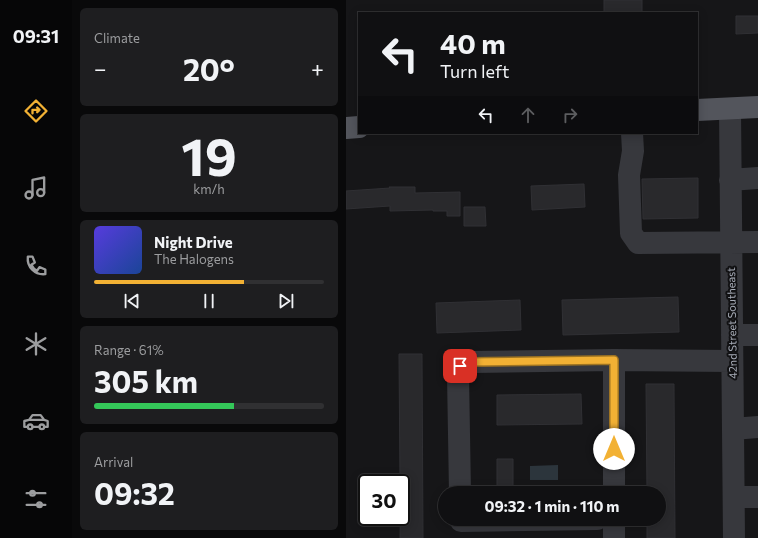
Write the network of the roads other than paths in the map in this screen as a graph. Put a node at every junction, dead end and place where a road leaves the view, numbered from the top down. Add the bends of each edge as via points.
1 (758, 107) edge
2 (730, 109) junction
3 (698, 110) edge
4 (358, 127) edge
5 (346, 128) edge
6 (632, 134) edge
7 (758, 178) edge
8 (730, 180) junction
9 (731, 242) junction
10 (758, 242) edge
11 (732, 335) junction
12 (758, 335) edge
13 (614, 360) junction
14 (732, 361) junction
15 (758, 427) edge
16 (733, 429) junction
17 (460, 486) edge
18 (614, 486) edge
19 (734, 497) junction
20 (758, 497) edge
21 (614, 526) edge
22 (614, 538) edge
23 (734, 538) edge

1 - 2 main road
2 - 3 main road
2 - 8 street, 42nd Street Southeast
4 - 5 main road
6 - 9 street via 633,151 629,175 631,233 638,243
7 - 8 street
8 - 9 street, 42nd Street Southeast
9 - 10 street
9 - 11 street, 42nd Street Southeast
11 - 12 street
11 - 14 street, 42nd Street Southeast
13 - 14 street
13 - 17 street via 471,362 460,366
13 - 18 street
14 - 16 street, 42nd Street Southeast
15 - 16 street
16 - 19 street, 42nd Street Southeast
19 - 20 street
19 - 23 street, 42nd Street Southeast
21 - 22 street

